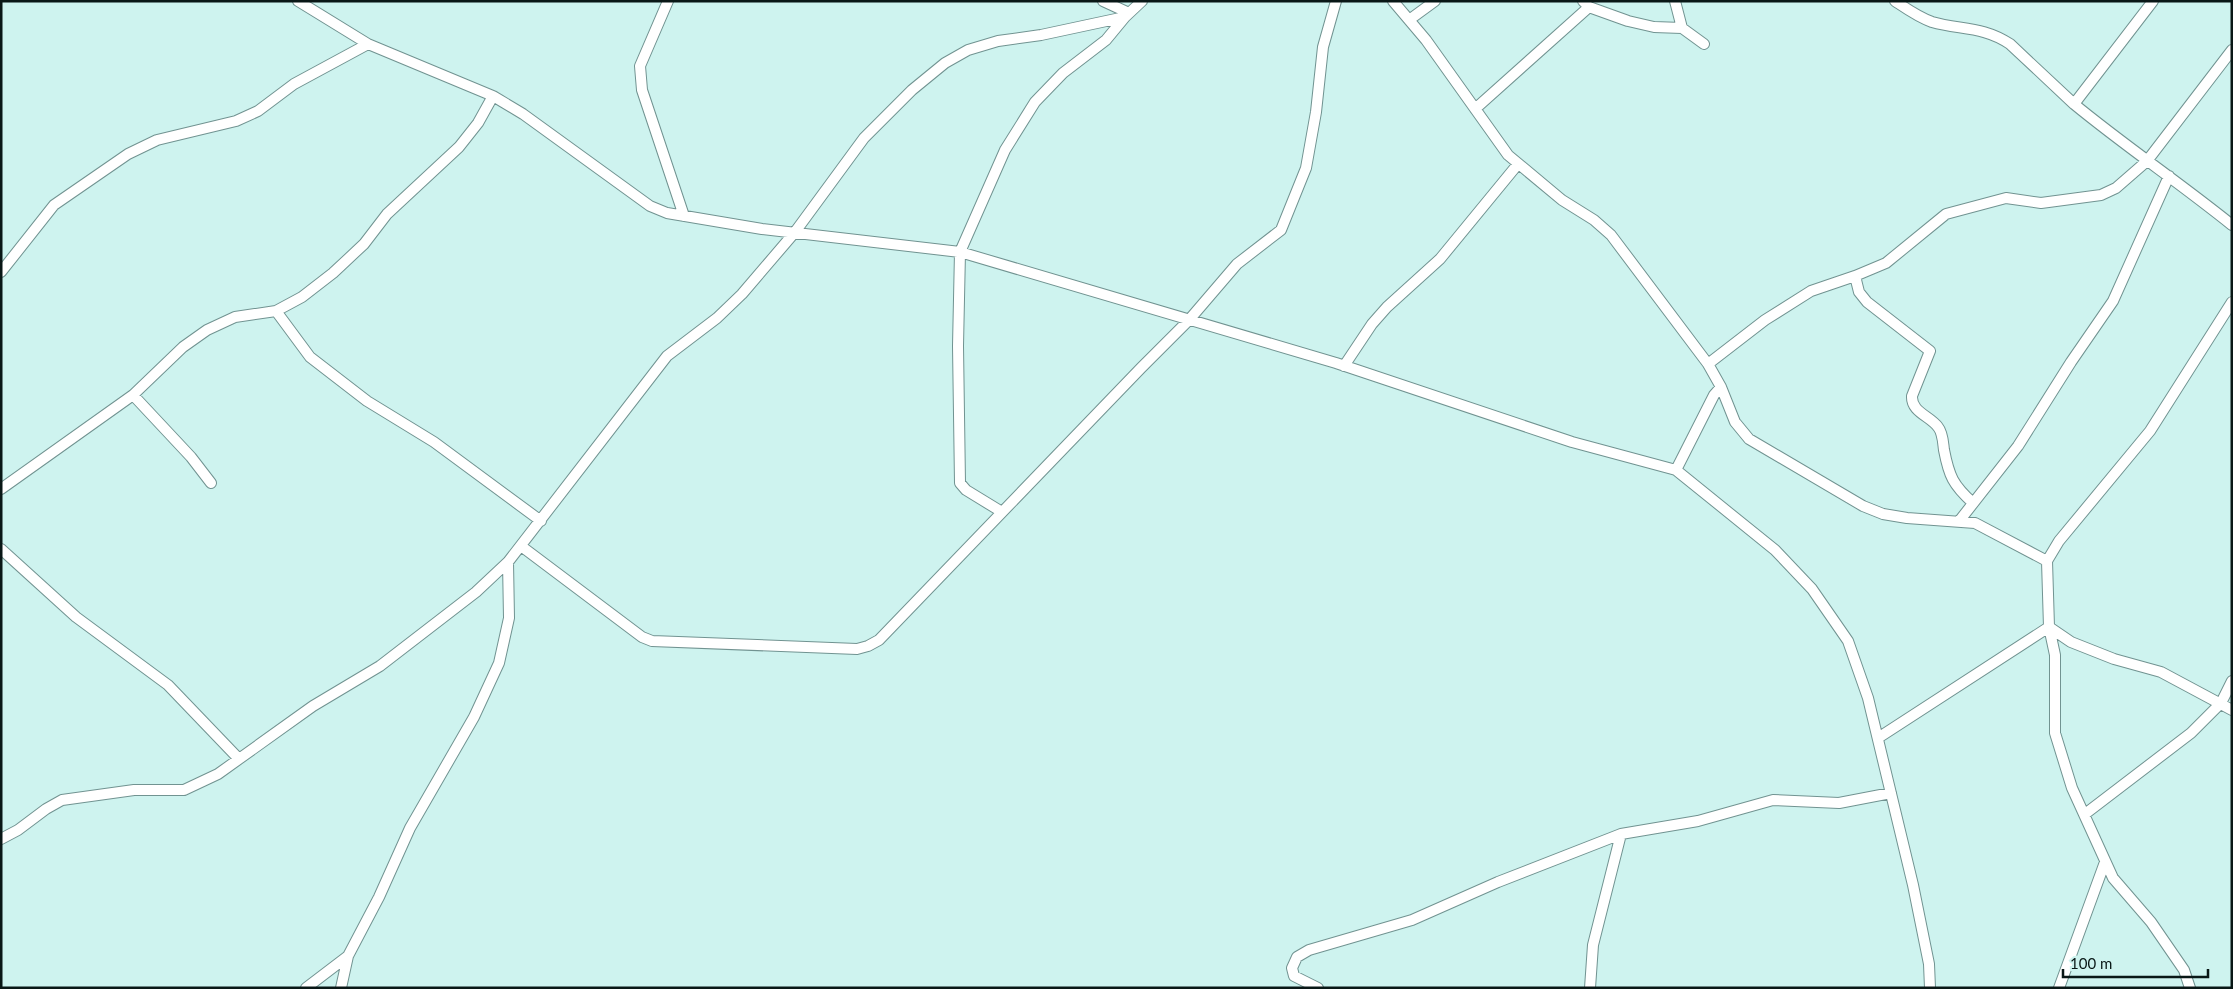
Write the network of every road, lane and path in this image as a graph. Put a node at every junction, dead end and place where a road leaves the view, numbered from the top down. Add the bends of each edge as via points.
1 (298, 1) edge
2 (668, 1) edge
3 (1103, 1) edge
4 (1142, 1) edge
5 (1336, 1) edge
6 (1393, 1) edge
7 (1435, 1) edge
8 (1675, 1) edge
9 (1895, 1) edge
10 (2153, 1) edge
11 (1586, 4) edge
12 (1127, 15) junction
13 (1409, 20) junction
14 (1682, 28) junction
15 (368, 44) junction
16 (1704, 44) dead end
17 (2232, 50) edge
18 (493, 96) junction
19 (2074, 104) junction
20 (1475, 109) junction
21 (2147, 161) junction
22 (1518, 164) junction
23 (2169, 176) junction
24 (684, 216) junction
25 (2232, 225) edge
26 (795, 232) junction
27 (960, 252) junction
28 (1, 272) edge
29 (1855, 276) junction
30 (2232, 302) edge
31 (276, 311) junction
32 (1189, 320) junction
33 (1708, 364) junction
34 (1344, 366) junction
35 (1721, 387) junction
36 (133, 395) junction
37 (1676, 470) junction
38 (211, 483) dead end
39 (1, 489) edge
40 (1973, 503) junction
41 (1002, 512) junction
42 (1960, 520) junction
43 (541, 521) junction
44 (521, 546) junction
45 (1, 549) edge
46 (2047, 561) junction
47 (508, 562) junction
48 (2049, 626) junction
49 (2232, 681) edge
50 (2220, 703) junction
51 (2232, 710) edge
52 (1878, 738) junction
53 (239, 759) junction
54 (1891, 793) junction
55 (2085, 814) junction
56 (1621, 834) junction
57 (1, 839) edge
58 (2105, 862) junction
59 (348, 956) junction
60 (306, 988) edge
61 (341, 988) edge
62 (1318, 988) edge
63 (1590, 988) edge
64 (1930, 988) edge
65 (2059, 988) edge
66 (2190, 988) edge

1 - 15 street
2 - 24 street via 640,66 640,76
3 - 12 street
4 - 12 street
5 - 32 street via 1322,47 1316,112 1306,168 1286,224 1237,264
6 - 13 street
7 - 13 street
8 - 14 street
9 - 19 street via 1934,22 1998,36
10 - 19 street
11 - 14 street via 1604,14 1654,27
11 - 20 street
12 - 26 street via 1041,35 998,41 968,50 945,62 864,138
12 - 27 street via 1106,40 1063,73 1035,102 1005,150
13 - 20 street
14 - 16 street
15 - 18 street
15 - 28 street via 294,84 258,112 236,121 157,140 128,154 54,205
17 - 21 street
18 - 24 street via 650,206
18 - 31 street via 459,147 387,214 364,244 302,297
19 - 21 street
20 - 22 street
21 - 23 street
21 - 29 street via 2116,188 2101,195 2041,202 2006,198 1946,214 1886,263
22 - 33 street via 1611,235
22 - 34 street via 1440,259 1372,324
23 - 25 street
23 - 40 street via 2113,300 2018,446
24 - 26 street
26 - 27 street
26 - 43 street via 742,294 667,356
27 - 32 street
27 - 41 street via 960,483
29 - 33 street via 1811,291 1765,320
29 - 40 street via 1859,292 1867,302 1930,351 1912,401 1939,428 1952,482
30 - 46 street via 2150,431 2059,541
31 - 36 street via 235,317 207,330 183,347
31 - 43 street via 310,356 367,401 434,442
32 - 34 street
32 - 41 street
33 - 35 street
34 - 37 street via 1572,442
35 - 37 street via 1711,399
35 - 42 street via 1735,422 1749,439 1863,506 1907,518
36 - 38 street
36 - 39 street
37 - 52 street via 1775,550 1812,589 1848,641
40 - 42 street
41 - 44 street via 879,640 857,649 652,641 642,637
42 - 46 street via 1988,529
43 - 44 street
44 - 47 street
45 - 53 street via 76,617 168,685
46 - 48 street
47 - 53 street via 476,592 380,666 313,706
47 - 59 street via 509,618 499,663 474,717 410,828
48 - 50 street via 2071,642 2160,672
48 - 52 street
48 - 55 street via 2055,655 2055,733 2072,788
49 - 50 street
50 - 51 street
50 - 55 street via 2191,733
52 - 54 street
53 - 57 street via 218,774 184,790 134,790 62,800
54 - 56 street via 1839,803 1773,800 1698,821
54 - 64 street via 1929,964
55 - 58 street
56 - 62 street via 1412,920 1308,950 1297,957 1292,968 1294,976
56 - 63 street via 1593,945
58 - 65 street
58 - 66 street via 2113,878 2151,922 2184,970
59 - 60 street
59 - 61 street

